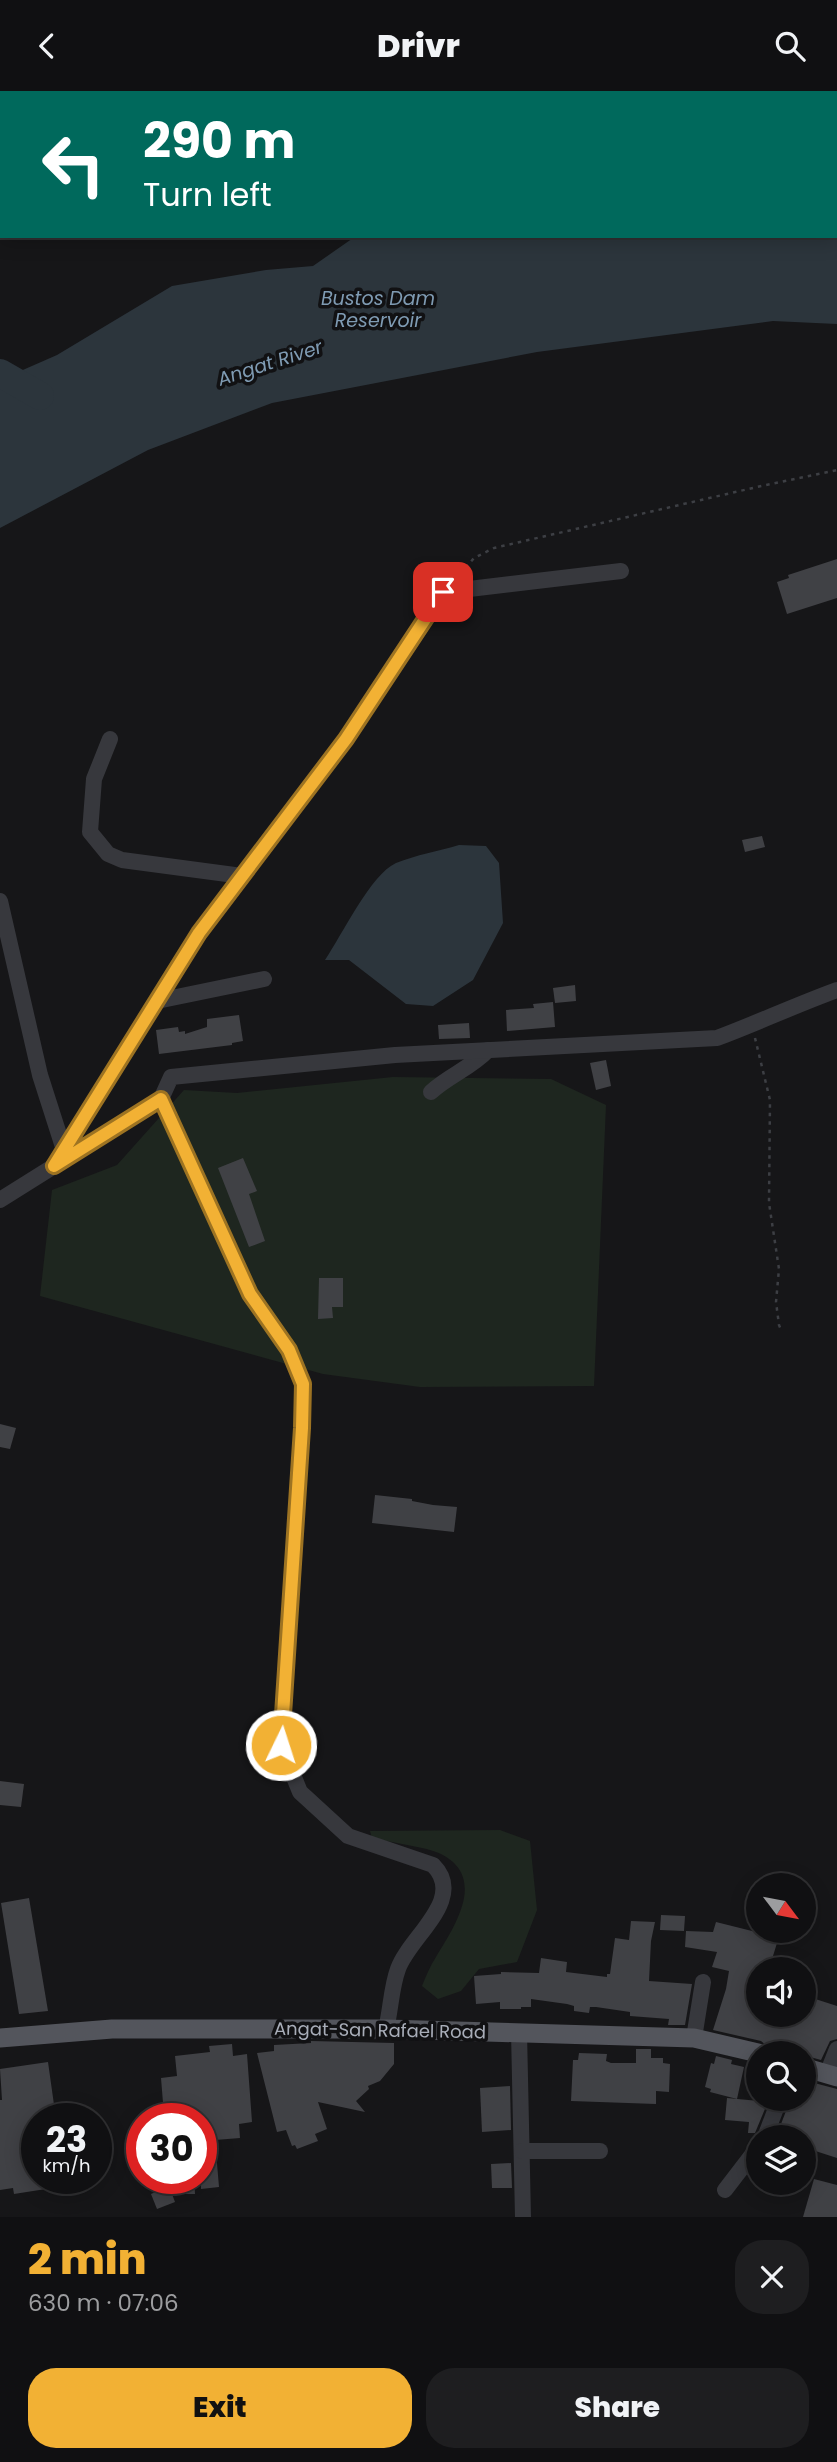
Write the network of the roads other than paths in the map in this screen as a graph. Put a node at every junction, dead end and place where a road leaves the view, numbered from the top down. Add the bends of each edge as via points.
1 (621, 571) dead end
2 (110, 739) dead end
3 (242, 876) junction
4 (0, 901) edge
5 (264, 979) dead end
6 (837, 990) edge
7 (157, 1001) junction
8 (488, 1051) junction
9 (431, 1092) dead end
10 (161, 1099) junction
11 (64, 1150) junction
12 (54, 1166) junction
13 (0, 1200) edge
14 (703, 1982) dead end
15 (386, 2029) junction
16 (519, 2032) junction
17 (0, 2038) edge
18 (694, 2038) junction
19 (837, 2049) edge
20 (746, 2050) edge
21 (832, 2076) edge
22 (522, 2151) junction
23 (600, 2151) dead end
24 (746, 2163) edge
25 (725, 2190) dead end
26 (523, 2217) edge

1 - 3 street via 443,592 346,739
2 - 3 street via 94,779 90,832 108,854 122,860
3 - 7 street via 199,933
4 - 11 street via 40,1075
5 - 7 street
6 - 8 street via 717,1038
7 - 11 street
8 - 9 street
8 - 10 street via 395,1055 171,1077
10 - 12 street
10 - 15 street via 250,1294 289,1350 303,1384 281,1745 300,1792 348,1836 433,1865 445,1885 433,1918 398,1968
11 - 12 street
12 - 13 street
14 - 18 street
15 - 16 main road, Angat-San Rafael Road
15 - 17 main road, Angat-San Rafael Road via 112,2029
16 - 18 main road, Angat-San Rafael Road
16 - 22 street
18 - 20 main road, Angat-San Rafael Road
19 - 21 street
22 - 23 street
22 - 26 street
24 - 25 street

